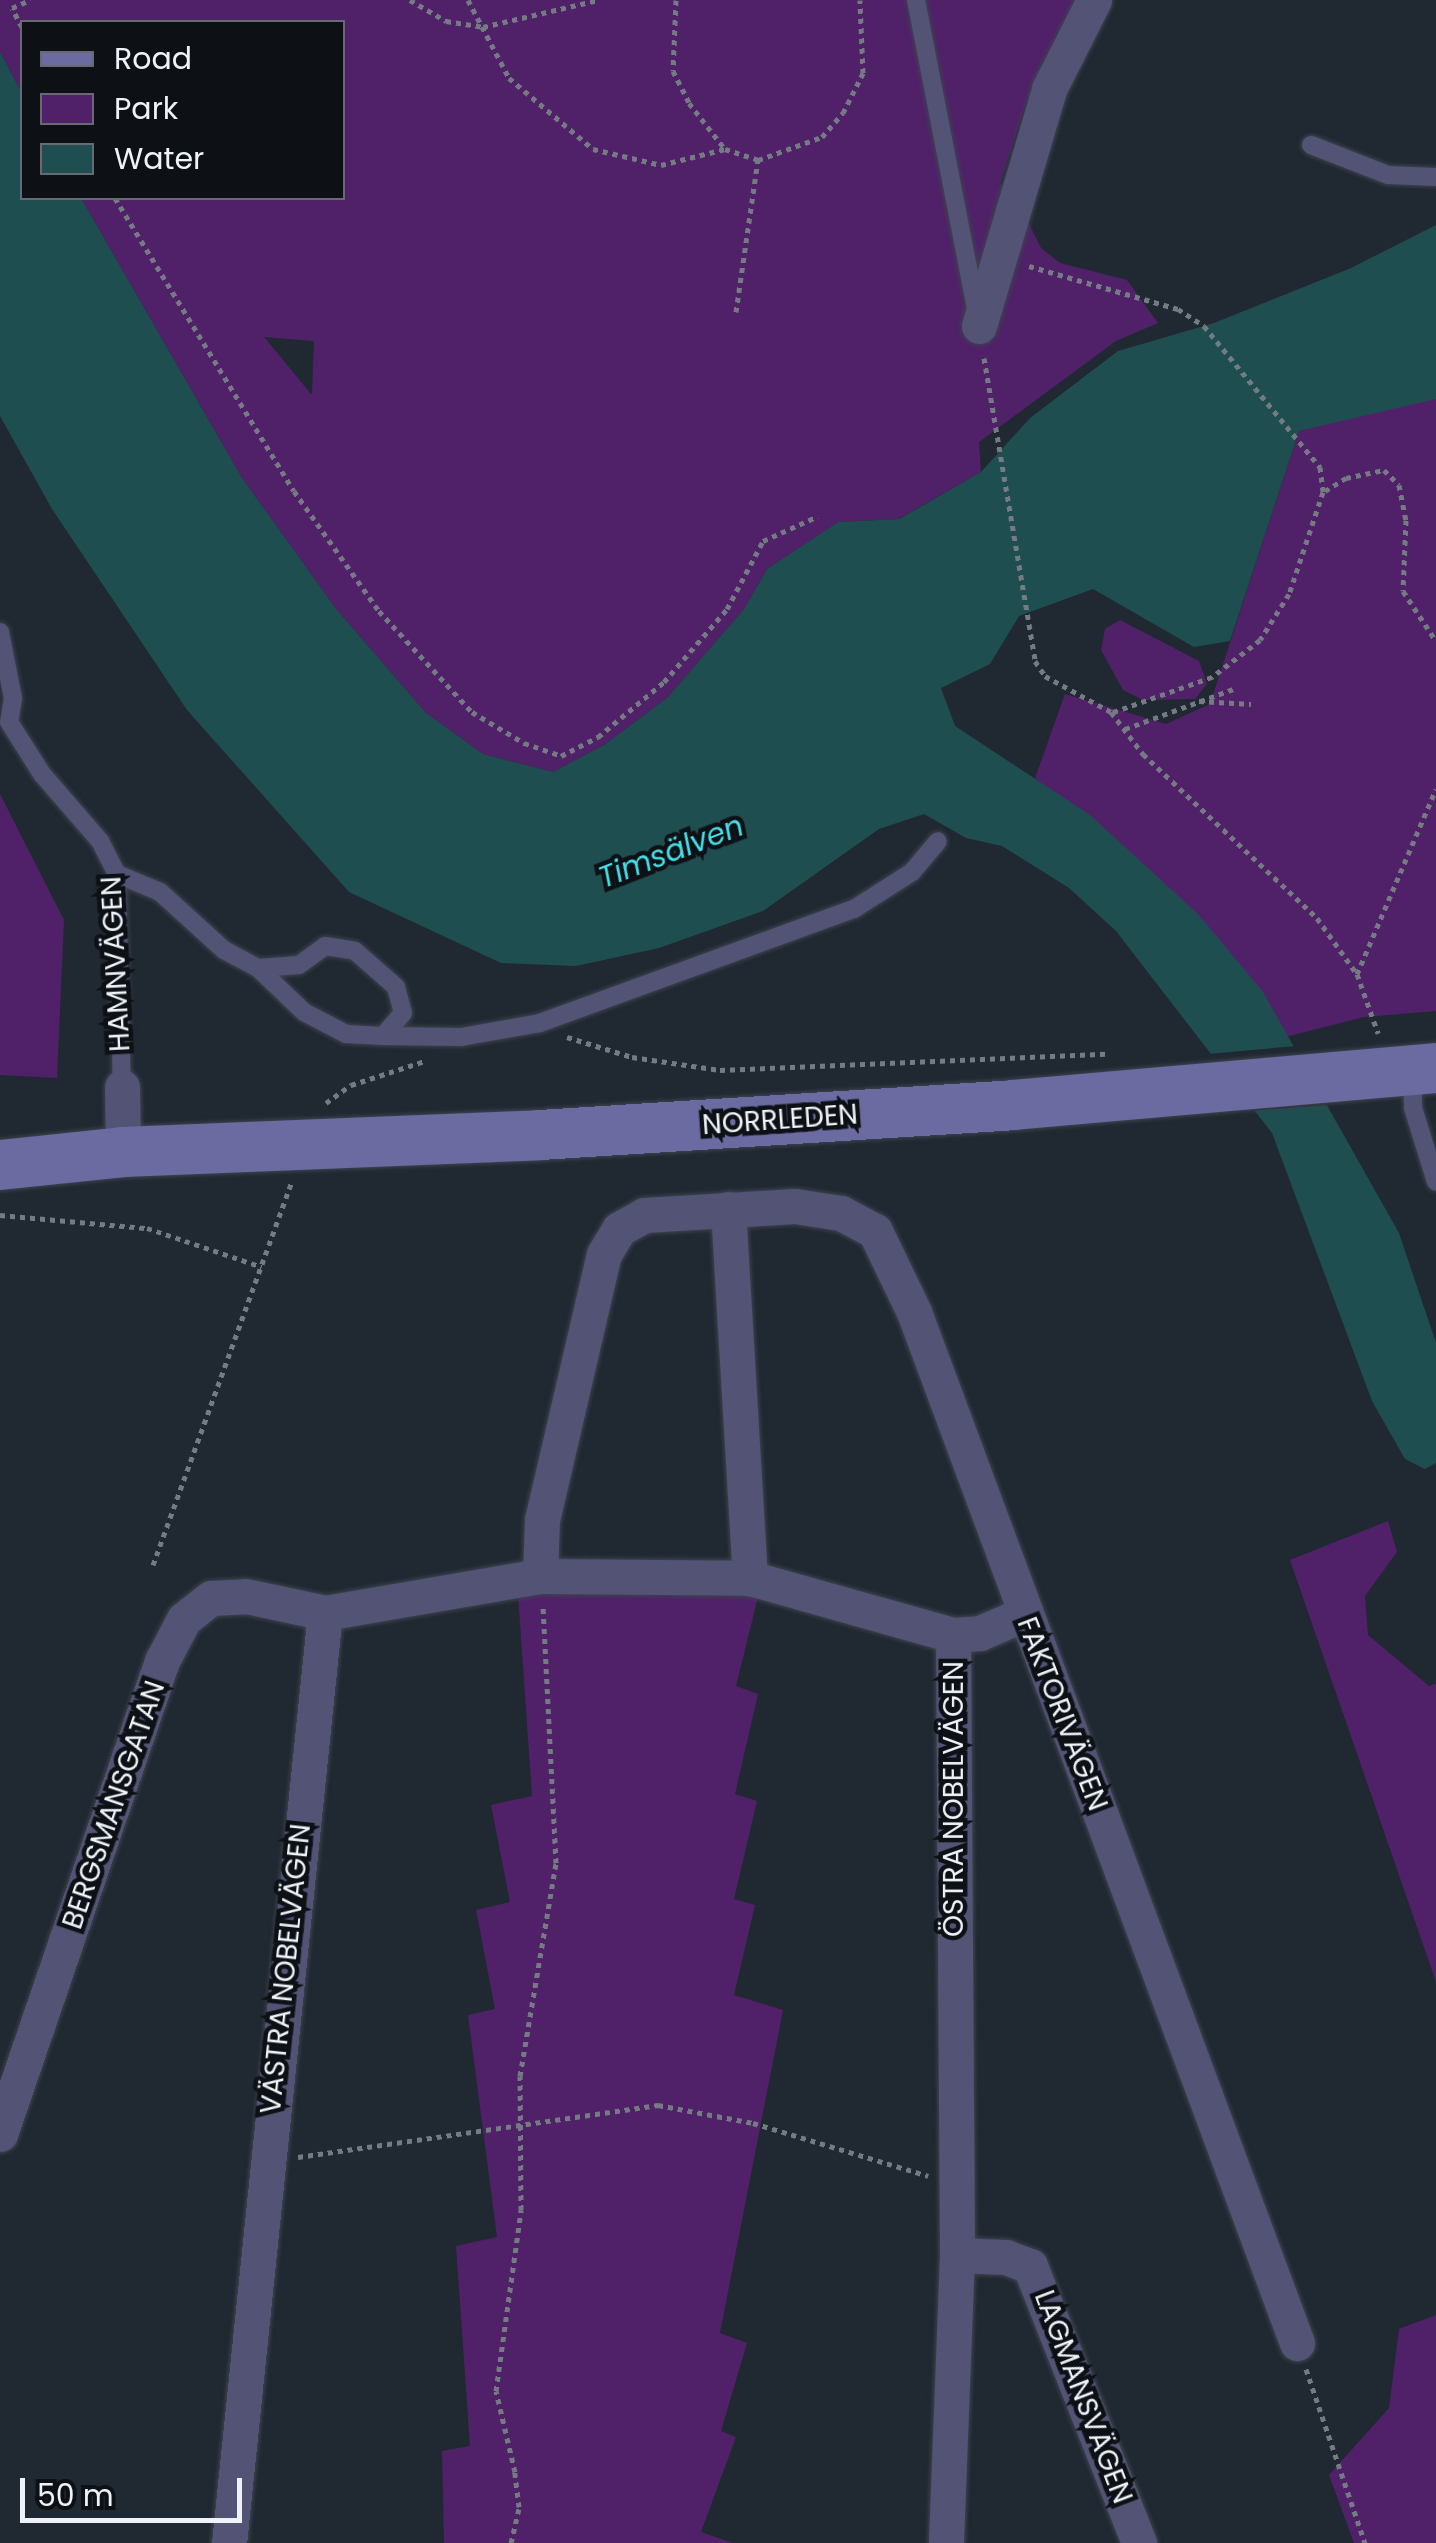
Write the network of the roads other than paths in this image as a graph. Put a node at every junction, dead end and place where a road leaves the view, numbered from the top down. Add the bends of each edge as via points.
1 (916, 0) edge
2 (1094, 0) edge
3 (1312, 145) dead end
4 (1436, 177) edge
5 (979, 326) joint
6 (0, 632) edge
7 (4, 717) edge
8 (938, 842) dead end
9 (116, 874) junction
10 (258, 968) junction
11 (383, 1036) junction
12 (1409, 1058) edge
13 (122, 1087) joint
14 (0, 1144) edge
15 (123, 1152) junction
16 (0, 1165) edge
17 (1436, 1182) edge
18 (728, 1209) junction
19 (540, 1576) junction
20 (750, 1578) junction
21 (326, 1613) junction
22 (1024, 1614) junction
23 (953, 1635) junction
24 (0, 2134) edge
25 (957, 2255) junction
26 (1297, 2343) road end
27 (229, 2543) edge
28 (946, 2543) edge
29 (1139, 2543) edge

1 - 5 lane
2 - 5 street via 1049,89
3 - 4 lane via 1388,176
6 - 7 lane, HAMNVÄGEN via 13,698
7 - 9 lane, HAMNVÄGEN via 100,841
8 - 11 lane via 912,872 854,909 540,1023 461,1037
9 - 10 lane via 160,892 224,950
9 - 13 lane, HAMNVÄGEN
10 - 11 lane via 322,1024 346,1034
10 - 11 lane via 299,965 325,946 356,951 396,987 402,1013
12 - 15 street, NORRLEDEN via 1323,1080 1212,1091 540,1135
12 - 17 lane via 1413,1108
13 - 15 street, HAMNVÄGEN
14 - 15 street, NORRLEDEN
15 - 16 street, NORRLEDEN
18 - 19 street via 644,1215 619,1229 604,1254 542,1520
18 - 20 street
18 - 22 street, FAKTORIVÄGEN via 795,1206 841,1213 875,1231 914,1312
19 - 20 street
19 - 21 street
20 - 23 street, ÖSTRA NOBELVÄGEN
21 - 24 street, BERGSMANSGATAN via 228,1597 211,1598 184,1619 162,1661
21 - 27 street, VÄSTRA NOBELVÄGEN
22 - 23 street via 980,1633
22 - 26 street, FAKTORIVÄGEN
23 - 25 street, ÖSTRA NOBELVÄGEN
25 - 28 street, ÖSTRA NOBELVÄGEN
25 - 29 street, LAGMANSVÄGEN via 1006,2257 1030,2266

